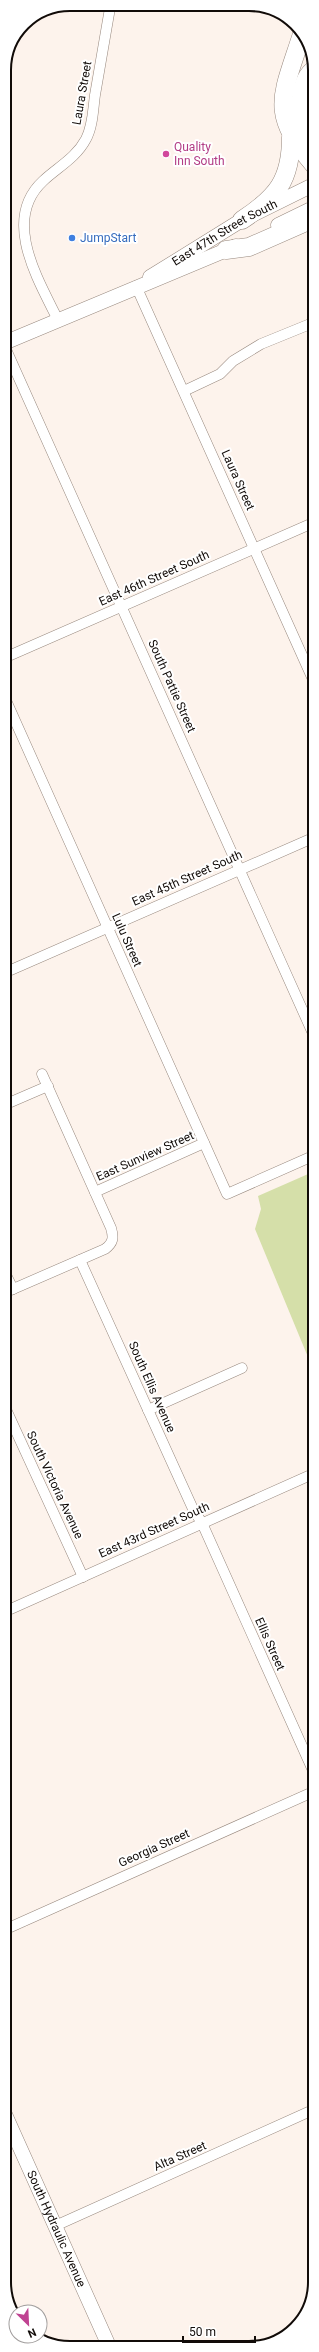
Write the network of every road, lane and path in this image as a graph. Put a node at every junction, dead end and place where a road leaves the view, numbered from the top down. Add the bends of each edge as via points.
1 (110, 11) edge
2 (300, 41) edge
3 (308, 78) edge
4 (308, 136) edge
5 (291, 137) junction
6 (308, 158) edge
7 (308, 187) edge
8 (308, 210) edge
9 (242, 220) junction
10 (308, 221) edge
11 (226, 250) junction
12 (136, 286) junction
13 (58, 320) junction
14 (308, 325) edge
15 (11, 341) edge
16 (11, 360) edge
17 (184, 391) junction
18 (308, 525) edge
19 (254, 548) junction
20 (122, 606) junction
21 (11, 655) edge
22 (308, 668) edge
23 (11, 712) edge
24 (308, 840) edge
25 (240, 870) junction
26 (107, 928) junction
27 (11, 970) edge
28 (308, 1022) edge
29 (42, 1074) dead end
30 (48, 1086) junction
31 (11, 1102) edge
32 (204, 1144) junction
33 (308, 1157) edge
34 (96, 1192) junction
35 (80, 1260) junction
36 (11, 1290) edge
37 (242, 1368) dead end
38 (148, 1410) junction
39 (11, 1420) edge
40 (308, 1476) edge
41 (202, 1523) junction
42 (83, 1577) junction
43 (11, 1609) edge
44 (308, 1759) edge
45 (308, 1794) edge
46 (11, 1927) edge
47 (308, 2112) edge
48 (11, 2128) edge
49 (55, 2226) junction
50 (106, 2341) edge

1 - 13 street, Laura Street via 92,118 86,139 70,160 42,181 30,199 25,218 24,238 34,271
2 - 5 highway via 284,89 284,122
3 - 4 highway via 300,100 302,121
5 - 6 highway
5 - 9 highway via 290,164 281,185 260,208
7 - 9 main road, East 47th Street South
8 - 11 main road, East 47th Street South
9 - 12 main road, East 47th Street South via 172,261
10 - 11 highway via 249,247
11 - 12 main road, East 47th Street South via 172,274
12 - 13 main road, East 47th Street South
12 - 17 street, Laura Street
13 - 15 main road, East 47th Street South
14 - 17 street via 261,344 233,361 220,374
16 - 20 street, South Pattie Street
17 - 19 street, Laura Street
18 - 19 street, East 46th Street South
19 - 20 street, East 46th Street South
19 - 22 street, Laura Street
20 - 21 street, East 46th Street South
20 - 25 street, South Pattie Street
23 - 26 street, Lulu Street
24 - 25 street, East 45th Street South
25 - 26 street, East 45th Street South
25 - 28 street, South Pattie Street
26 - 27 street, East 45th Street South
26 - 32 street, Lulu Street
29 - 30 street
30 - 31 street
30 - 34 street
32 - 33 street, Lulu Street via 227,1194
32 - 34 street, East Sunview Street
34 - 35 street via 111,1228 113,1240 110,1245
35 - 36 street
35 - 38 street, South Ellis Avenue
37 - 38 street
38 - 41 street, South Ellis Avenue via 193,1510
39 - 42 street, South Victoria Avenue
40 - 41 street, East 43rd Street South
41 - 42 street, East 43rd Street South
41 - 44 street, Ellis Street
42 - 43 street, East 43rd Street South
45 - 46 street, Georgia Street
47 - 49 street, Alta Street
48 - 49 main road, South Hydraulic Avenue
49 - 50 main road, South Hydraulic Avenue

